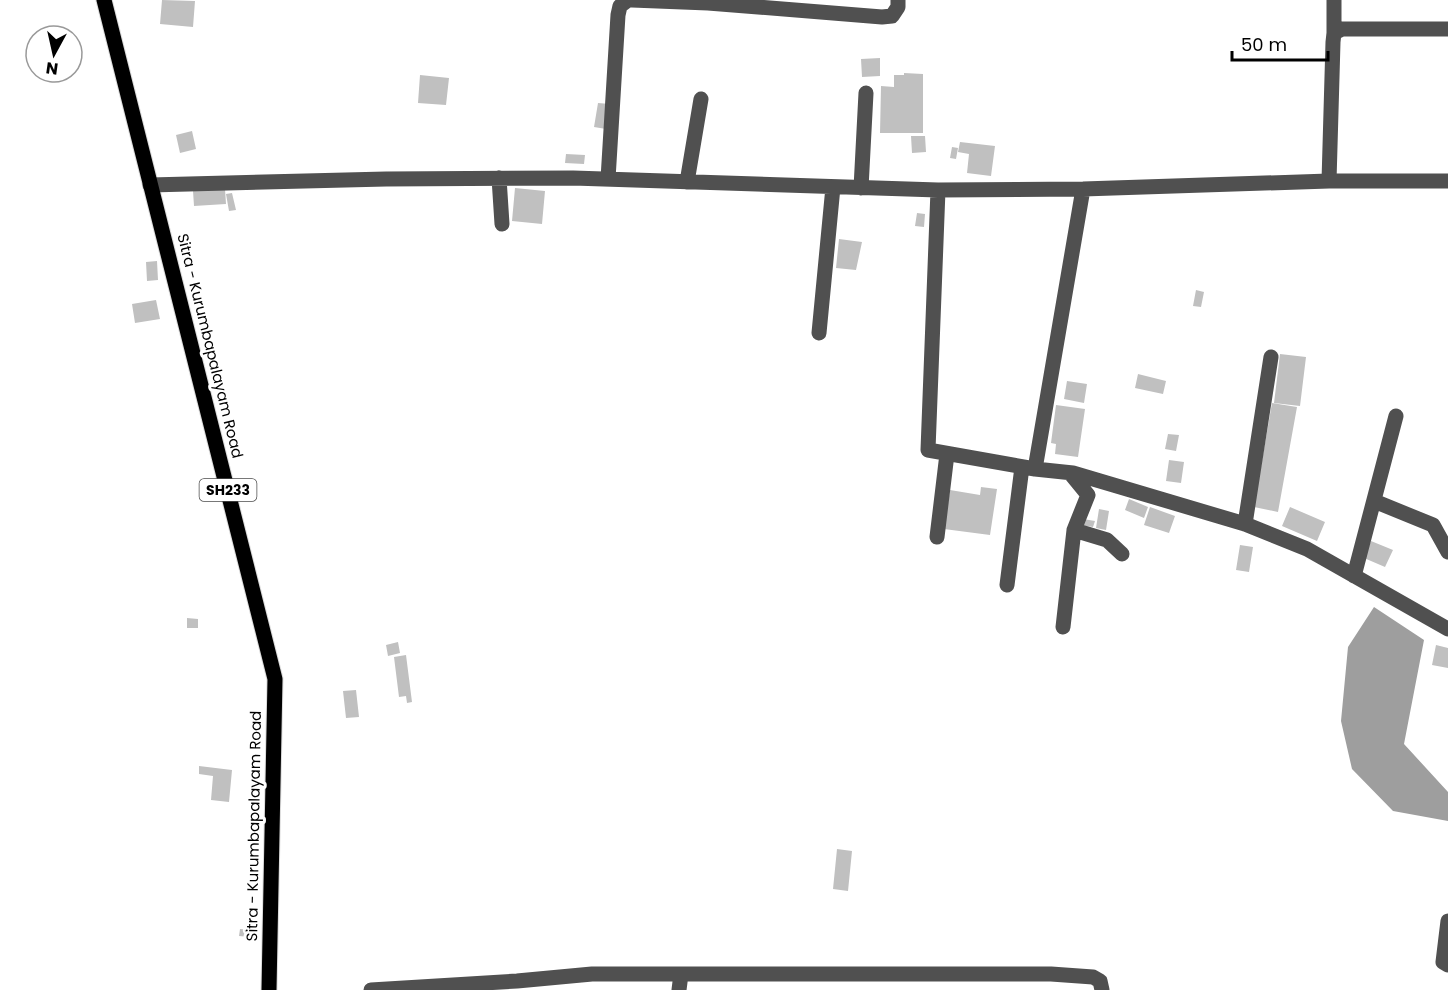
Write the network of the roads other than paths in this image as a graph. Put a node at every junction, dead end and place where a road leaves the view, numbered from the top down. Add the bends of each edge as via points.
1 (104, 0) edge
2 (628, 0) edge
3 (633, 0) edge
4 (898, 0) edge
5 (1334, 0) edge
6 (1448, 29) edge
7 (1334, 33) junction
8 (866, 93) dead end
9 (701, 99) dead end
10 (499, 178) junction
11 (608, 179) junction
12 (1329, 181) junction
13 (1448, 181) edge
14 (687, 182) junction
15 (150, 185) junction
16 (833, 187) junction
17 (861, 188) junction
18 (1083, 189) junction
19 (938, 190) junction
20 (502, 224) dead end
21 (819, 333) dead end
22 (1271, 357) dead end
23 (1396, 417) dead end
24 (947, 454) junction
25 (1028, 468) junction
26 (1070, 473) junction
27 (1374, 501) junction
28 (1245, 524) junction
29 (1074, 530) junction
30 (937, 537) dead end
31 (1448, 552) edge
32 (1122, 554) dead end
33 (1354, 576) junction
34 (1007, 585) dead end
35 (1063, 627) dead end
36 (1448, 629) edge
37 (1448, 921) edge
38 (1448, 965) edge
39 (681, 974) junction
40 (270, 990) edge
41 (371, 990) edge
42 (680, 990) edge
43 (1102, 990) edge

1 - 15 main road, Sitra - Kurumbapalayam Road / SH233
2 - 11 street via 620,6 618,15
3 - 4 street via 882,17 892,16
5 - 7 street
6 - 7 street via 1342,29
7 - 12 street
8 - 17 street
9 - 14 street
10 - 11 street
10 - 15 street
10 - 20 street
11 - 14 street
12 - 13 street
12 - 18 street
14 - 16 street
15 - 40 main road, Sitra - Kurumbapalayam Road / SH233 via 275,679
16 - 17 street
16 - 21 street
17 - 19 street
18 - 19 street
18 - 25 street
19 - 24 street via 928,450
22 - 28 street
23 - 27 street
24 - 25 street
24 - 30 street
25 - 26 street
25 - 34 street
26 - 28 street
26 - 29 street via 1088,495
27 - 31 street via 1433,525
27 - 33 street
28 - 33 street via 1307,549
29 - 32 street via 1107,540
29 - 35 street
33 - 36 street
37 - 38 street via 1443,962
39 - 41 street via 592,974
39 - 42 street
39 - 43 street via 1051,974 1093,977 1100,981

